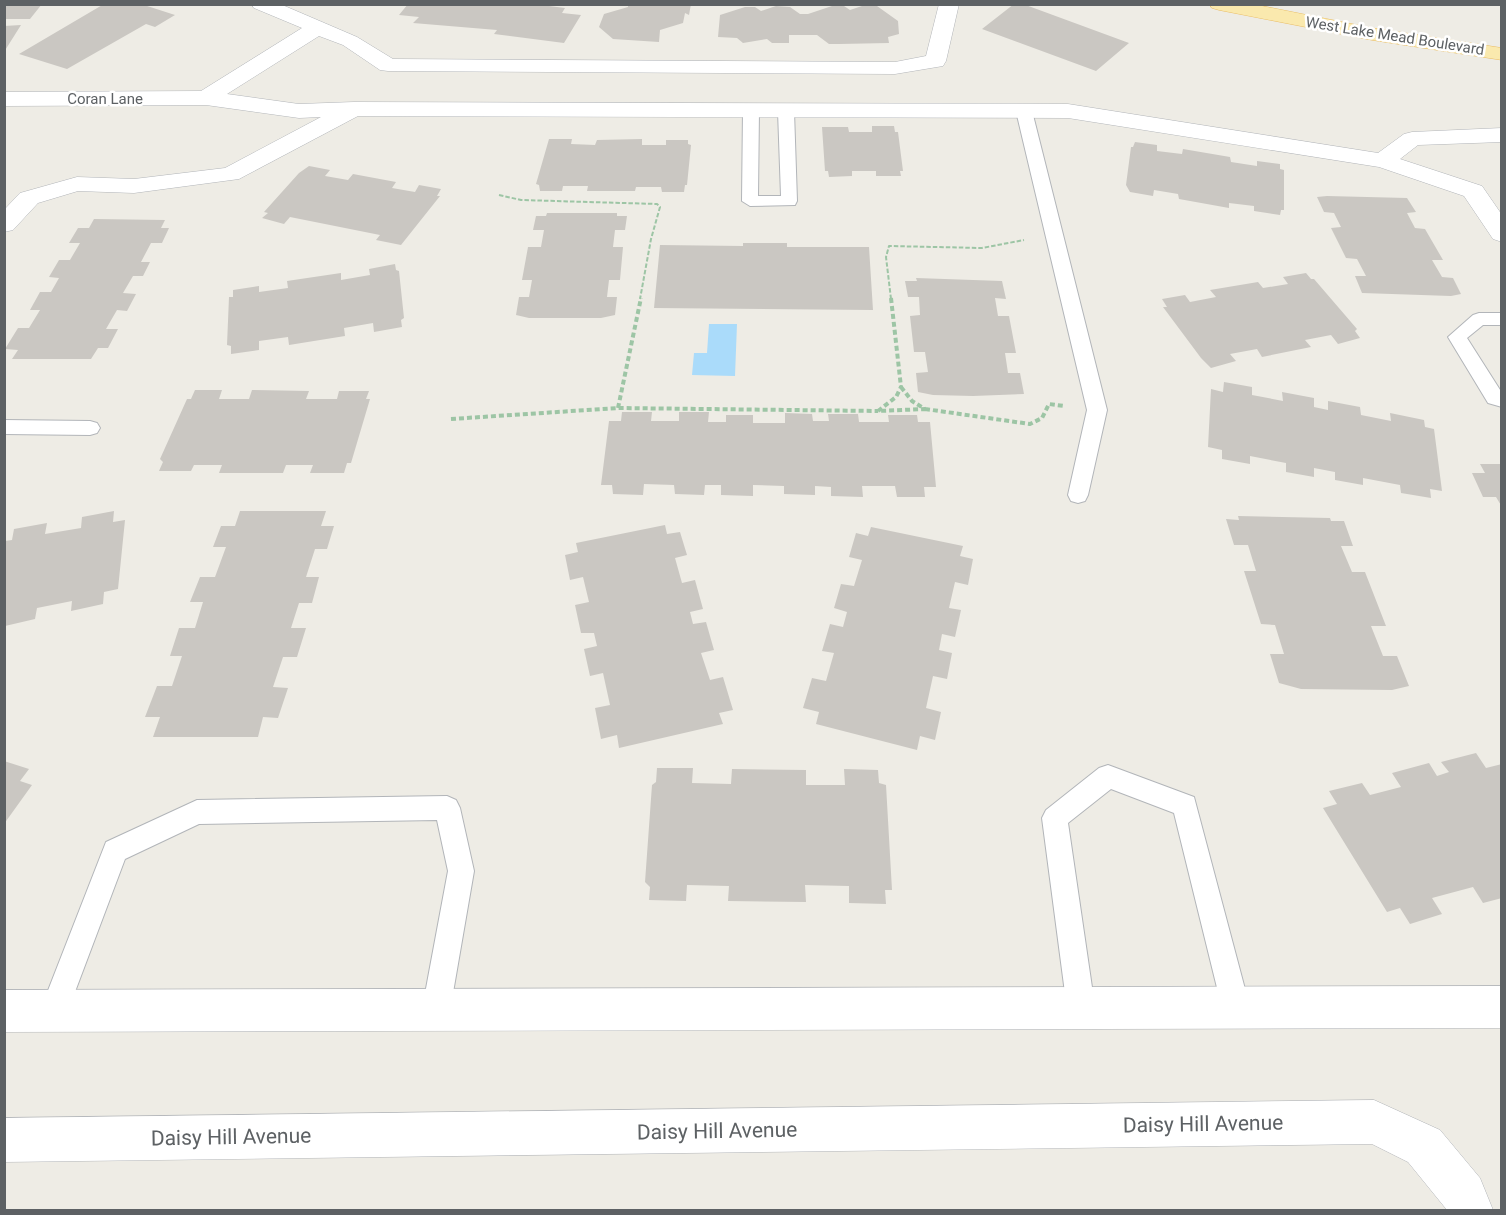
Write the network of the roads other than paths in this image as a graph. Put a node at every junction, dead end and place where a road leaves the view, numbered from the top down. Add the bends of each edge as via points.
1 (261, 4) edge
2 (949, 4) edge
3 (1219, 4) edge
4 (317, 28) junction
5 (1502, 54) edge
6 (4, 99) edge
7 (206, 99) junction
8 (354, 110) junction
9 (750, 111) junction
10 (786, 111) junction
11 (1024, 111) junction
12 (1502, 135) edge
13 (1383, 161) junction
14 (4, 225) edge
15 (1502, 234) edge
16 (1502, 319) edge
17 (1502, 400) edge
18 (4, 427) edge
19 (90, 428) dead end
20 (1078, 495) dead end
21 (1502, 1007) edge
22 (1081, 1008) junction
23 (1236, 1008) junction
24 (436, 1010) junction
25 (4, 1011) edge
26 (54, 1011) junction
27 (4, 1140) edge
28 (1470, 1210) edge

1 - 4 street
2 - 4 street via 935,61 895,68 388,65 350,40
3 - 5 main road, West Lake Mead Boulevard
4 - 7 street
6 - 7 street, Coran Lane
7 - 8 street, Coran Lane via 299,111
8 - 9 street, Coran Lane
8 - 14 street via 231,174 134,186 77,184 29,198
9 - 10 street, Coran Lane
9 - 10 lane via 750,201 789,201
10 - 11 street, Coran Lane
11 - 13 street, Coran Lane via 1068,111
11 - 20 lane via 1096,410
12 - 13 street via 1412,139
13 - 15 street, Coran Lane via 1473,191
16 - 17 lane via 1479,319 1457,337 1495,398
18 - 19 lane
21 - 23 street
22 - 23 street
22 - 23 lane via 1055,818 1108,776 1185,806
22 - 24 street
24 - 26 street
24 - 26 lane via 460,871 447,808 197,812 115,851
25 - 26 street
27 - 28 street, Daisy Hill Avenue via 1374,1122 1424,1146 1464,1194

